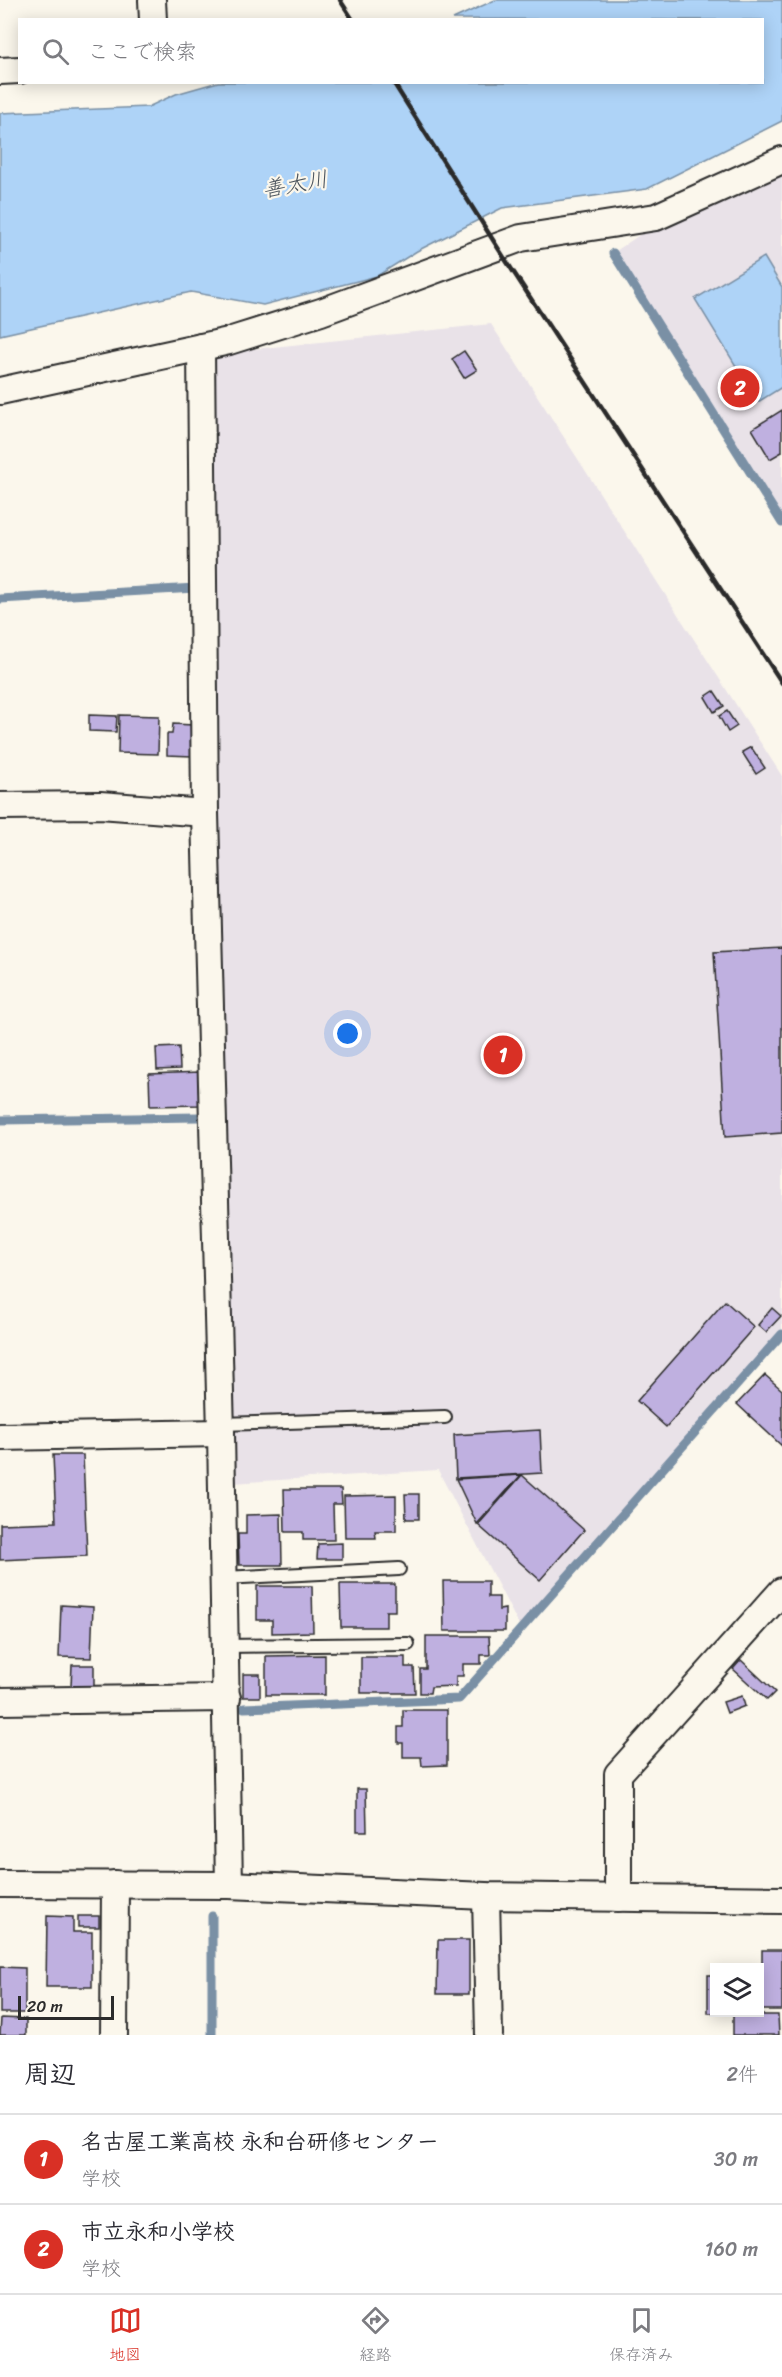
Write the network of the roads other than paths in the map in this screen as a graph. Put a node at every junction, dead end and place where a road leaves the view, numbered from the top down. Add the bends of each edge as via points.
1 (152, 0) edge
2 (153, 18) edge
3 (0, 70) edge
4 (18, 70) edge
5 (782, 160) edge
6 (201, 347) junction
7 (0, 391) edge
8 (0, 806) edge
9 (205, 813) junction
10 (444, 1417) dead end
11 (221, 1429) junction
12 (0, 1437) edge
13 (399, 1569) dead end
14 (224, 1578) junction
15 (782, 1591) edge
16 (408, 1644) dead end
17 (226, 1647) junction
18 (227, 1698) junction
19 (0, 1701) edge
20 (0, 1884) edge
21 (115, 1884) junction
22 (229, 1885) junction
23 (486, 1896) junction
24 (618, 1898) junction
25 (782, 1900) edge
26 (114, 2035) edge
27 (489, 2035) edge

1 - 2 street
3 - 4 street
5 - 6 street via 656,217 521,238 321,312
6 - 7 street
6 - 9 street
8 - 9 street via 99,805
9 - 11 street
10 - 11 lane
11 - 12 street
11 - 14 street
13 - 14 lane
14 - 17 street
15 - 24 street via 618,1774
16 - 17 lane
17 - 18 street
18 - 19 street
18 - 22 street
20 - 21 street
21 - 22 street
21 - 26 street
22 - 23 street
23 - 24 street
23 - 27 street
24 - 25 street

